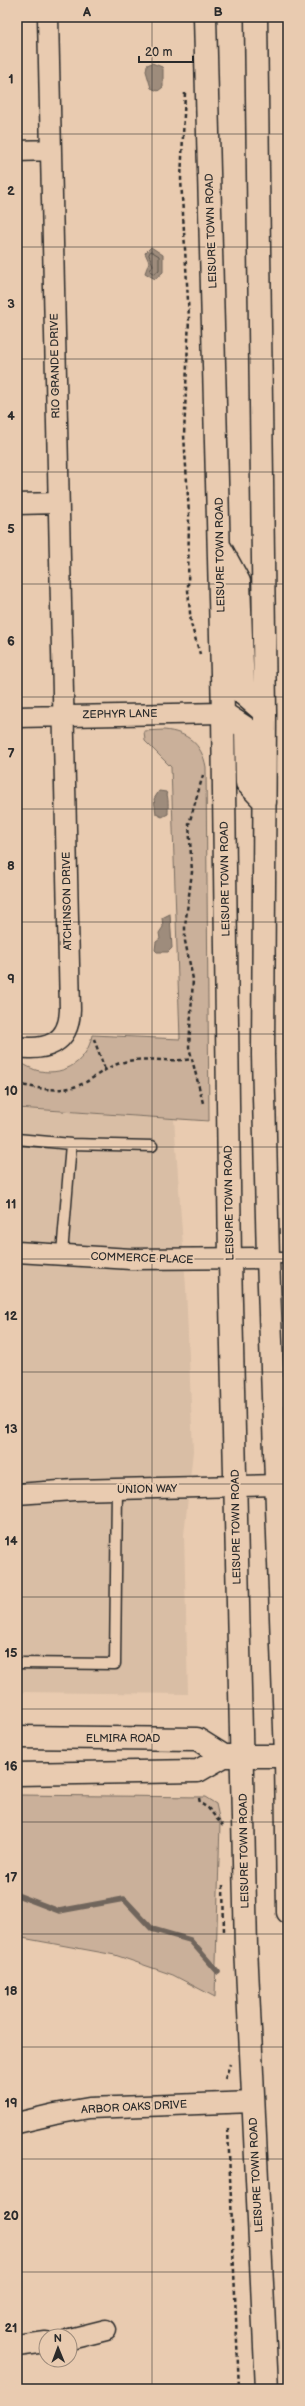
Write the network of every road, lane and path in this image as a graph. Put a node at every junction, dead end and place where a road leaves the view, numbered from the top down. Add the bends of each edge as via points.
1 (48, 17) edge
2 (205, 17) edge
3 (256, 17) edge
4 (186, 90) dead end
5 (51, 150) junction
6 (17, 151) edge
7 (58, 503) junction
8 (17, 504) edge
9 (220, 547) junction
10 (201, 655) dead end
11 (223, 713) junction
12 (265, 713) junction
13 (63, 716) junction
14 (17, 717) edge
15 (203, 775) dead end
16 (265, 802) junction
17 (94, 1039) dead end
18 (17, 1048) edge
19 (192, 1059) junction
20 (105, 1070) junction
21 (17, 1084) edge
22 (203, 1103) dead end
23 (17, 1139) edge
24 (70, 1144) junction
25 (152, 1146) dead end
26 (17, 1252) edge
27 (62, 1254) junction
28 (278, 1258) edge
29 (230, 1260) junction
30 (277, 1484) junction
31 (235, 1486) junction
32 (117, 1489) junction
33 (17, 1494) edge
34 (284, 1547) edge
35 (17, 1663) edge
36 (17, 1738) edge
37 (233, 1756) junction
38 (287, 1756) edge
39 (17, 1774) edge
40 (199, 1798) dead end
41 (224, 1829) dead end
42 (223, 1880) dead end
43 (288, 1912) edge
44 (224, 1940) dead end
45 (231, 2060) dead end
46 (225, 2079) dead end
47 (252, 2102) junction
48 (17, 2123) edge
49 (228, 2129) dead end
50 (106, 2330) dead end
51 (78, 2337) edge
52 (38, 2343) edge
53 (17, 2346) edge
54 (239, 2389) edge
55 (267, 2389) edge

1 - 5 street, RIO GRANDE DRIVE
2 - 9 main road, LEISURE TOWN ROAD
3 - 12 main road
4 - 10 path via 181,179 189,311 184,429 189,514 188,590 190,624
5 - 6 street
5 - 7 street, RIO GRANDE DRIVE
7 - 8 street
7 - 13 street, RIO GRANDE DRIVE
9 - 11 main road, LEISURE TOWN ROAD
9 - 12 main road via 239,582 242,694
11 - 13 street, ZEPHYR LANE
11 - 16 main road via 246,728 247,783
11 - 29 main road, LEISURE TOWN ROAD
12 - 16 main road
13 - 14 street, ZEPHYR LANE
13 - 18 street, ATCHINSON DRIVE via 70,1019 65,1032 53,1044 36,1049
15 - 19 path via 189,824 192,872 184,926 192,979 189,1036
16 - 28 main road via 263,1055
17 - 20 path
19 - 20 path via 126,1061
19 - 22 path
20 - 21 path via 68,1089 52,1090
23 - 24 lane
24 - 25 lane
24 - 27 lane
26 - 27 street, COMMERCE PLACE
27 - 29 street, COMMERCE PLACE via 131,1259
28 - 29 street, COMMERCE PLACE
28 - 30 main road
29 - 31 main road, LEISURE TOWN ROAD
30 - 31 street, UNION WAY
30 - 34 main road
31 - 32 street, UNION WAY
31 - 37 main road, LEISURE TOWN ROAD
32 - 33 street, UNION WAY
32 - 35 lane via 115,1664
34 - 38 main road
36 - 37 main road, ELMIRA ROAD via 197,1739
37 - 38 main road
37 - 39 main road via 198,1771
37 - 47 main road, LEISURE TOWN ROAD
38 - 43 main road
40 - 41 path via 200,1803 208,1808
42 - 44 path
45 - 46 path
47 - 48 street, ARBOR OAKS DRIVE via 89,2108
47 - 55 main road, LEISURE TOWN ROAD
49 - 54 path
50 - 51 street
52 - 53 street

